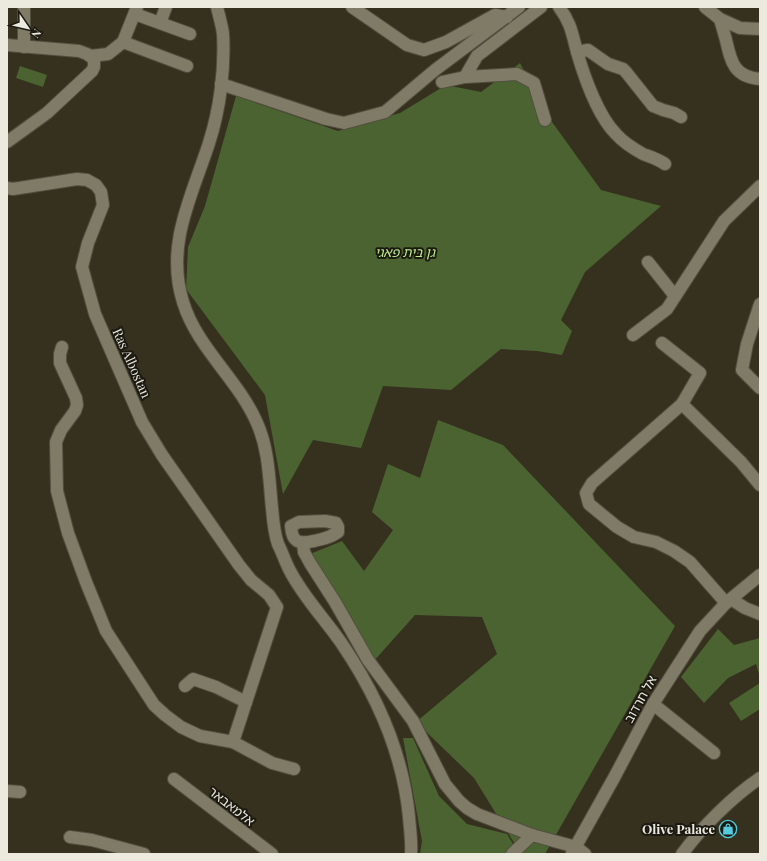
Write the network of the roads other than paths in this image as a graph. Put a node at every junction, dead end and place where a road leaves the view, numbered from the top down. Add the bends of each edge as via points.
1 (24, 7) edge
2 (166, 7) edge
3 (217, 7) edge
4 (352, 7) edge
5 (519, 7) edge
6 (541, 7) edge
7 (559, 7) edge
8 (705, 7) edge
9 (136, 10) edge
10 (507, 17) junction
11 (720, 19) junction
12 (160, 23) junction
13 (760, 29) edge
14 (190, 34) dead end
15 (123, 42) junction
16 (7, 45) edge
17 (24, 47) junction
18 (577, 52) junction
19 (91, 56) junction
20 (187, 66) dead end
21 (465, 77) junction
22 (760, 79) edge
23 (442, 82) dead end
24 (221, 84) junction
25 (681, 118) dead end
26 (545, 120) dead end
27 (7, 142) edge
28 (665, 164) dead end
29 (760, 186) edge
30 (7, 188) edge
31 (648, 262) dead end
32 (675, 296) junction
33 (760, 304) edge
34 (633, 335) dead end
35 (662, 343) dead end
36 (62, 347) dead end
37 (760, 388) edge
38 (682, 404) junction
39 (760, 485) edge
40 (303, 543) dead end
41 (758, 579) edge
42 (728, 601) junction
43 (760, 614) edge
44 (380, 676) junction
45 (367, 684) junction
46 (185, 686) dead end
47 (246, 702) junction
48 (653, 704) junction
49 (233, 742) junction
50 (714, 753) dead end
51 (294, 769) dead end
52 (760, 778) edge
53 (174, 779) dead end
54 (7, 791) edge
55 (20, 792) dead end
56 (532, 835) junction
57 (70, 837) dead end
58 (577, 852) edge
59 (144, 854) edge
60 (272, 854) edge
61 (411, 854) edge
62 (512, 854) edge
63 (682, 854) edge

1 - 17 street
2 - 12 street
3 - 24 street via 223,32
4 - 10 street via 407,45 424,50 446,42 495,16
5 - 10 street
6 - 21 street via 477,56
7 - 18 street via 571,26
8 - 11 street
9 - 12 street
9 - 15 street
10 - 24 street via 385,112 344,124
11 - 13 street via 740,28
11 - 22 street via 734,67 742,74
12 - 14 street
15 - 19 street via 108,54
15 - 20 street
16 - 17 street
17 - 19 street via 79,52
18 - 25 street via 588,50 608,64 623,69 653,106 674,112
18 - 28 street via 603,117 610,126 622,140
19 - 27 street via 94,59 92,71 47,113
21 - 23 street
21 - 26 street via 517,74 534,83
24 - 45 street via 210,140 179,231 176,255 178,284 191,322 206,348 238,389 257,423 267,456 276,537 289,569
29 - 32 street via 724,221
30 - 47 street, Ras Albostan via 77,178 96,185 101,192 102,205 82,267 95,314 142,422 162,455 239,565 251,580 269,595 277,607
31 - 32 street
32 - 34 street via 666,309
33 - 37 street via 747,344 742,370
35 - 38 street via 700,373
36 - 49 street via 60,363 77,405 56,442 57,491 68,533 106,631 154,705 164,715 200,736
38 - 39 street via 741,462
38 - 42 street via 592,483 586,493 589,504 617,527 634,537 656,542 674,551 690,562
40 - 44 street via 304,552 310,563
41 - 42 street, אל חרדוב
42 - 43 street
42 - 48 street, אל חרדוב via 700,631
44 - 45 street
44 - 56 street via 413,721 445,784 459,801 476,814
45 - 61 street via 385,720 399,759 407,797
46 - 47 street via 193,679
47 - 49 street
48 - 50 street
48 - 58 street, אל חרדוב
49 - 51 street via 272,763
52 - 63 street via 705,827
53 - 60 street, אלמאבאר
54 - 55 street
56 - 58 street
56 - 62 street
57 - 59 street via 92,840

